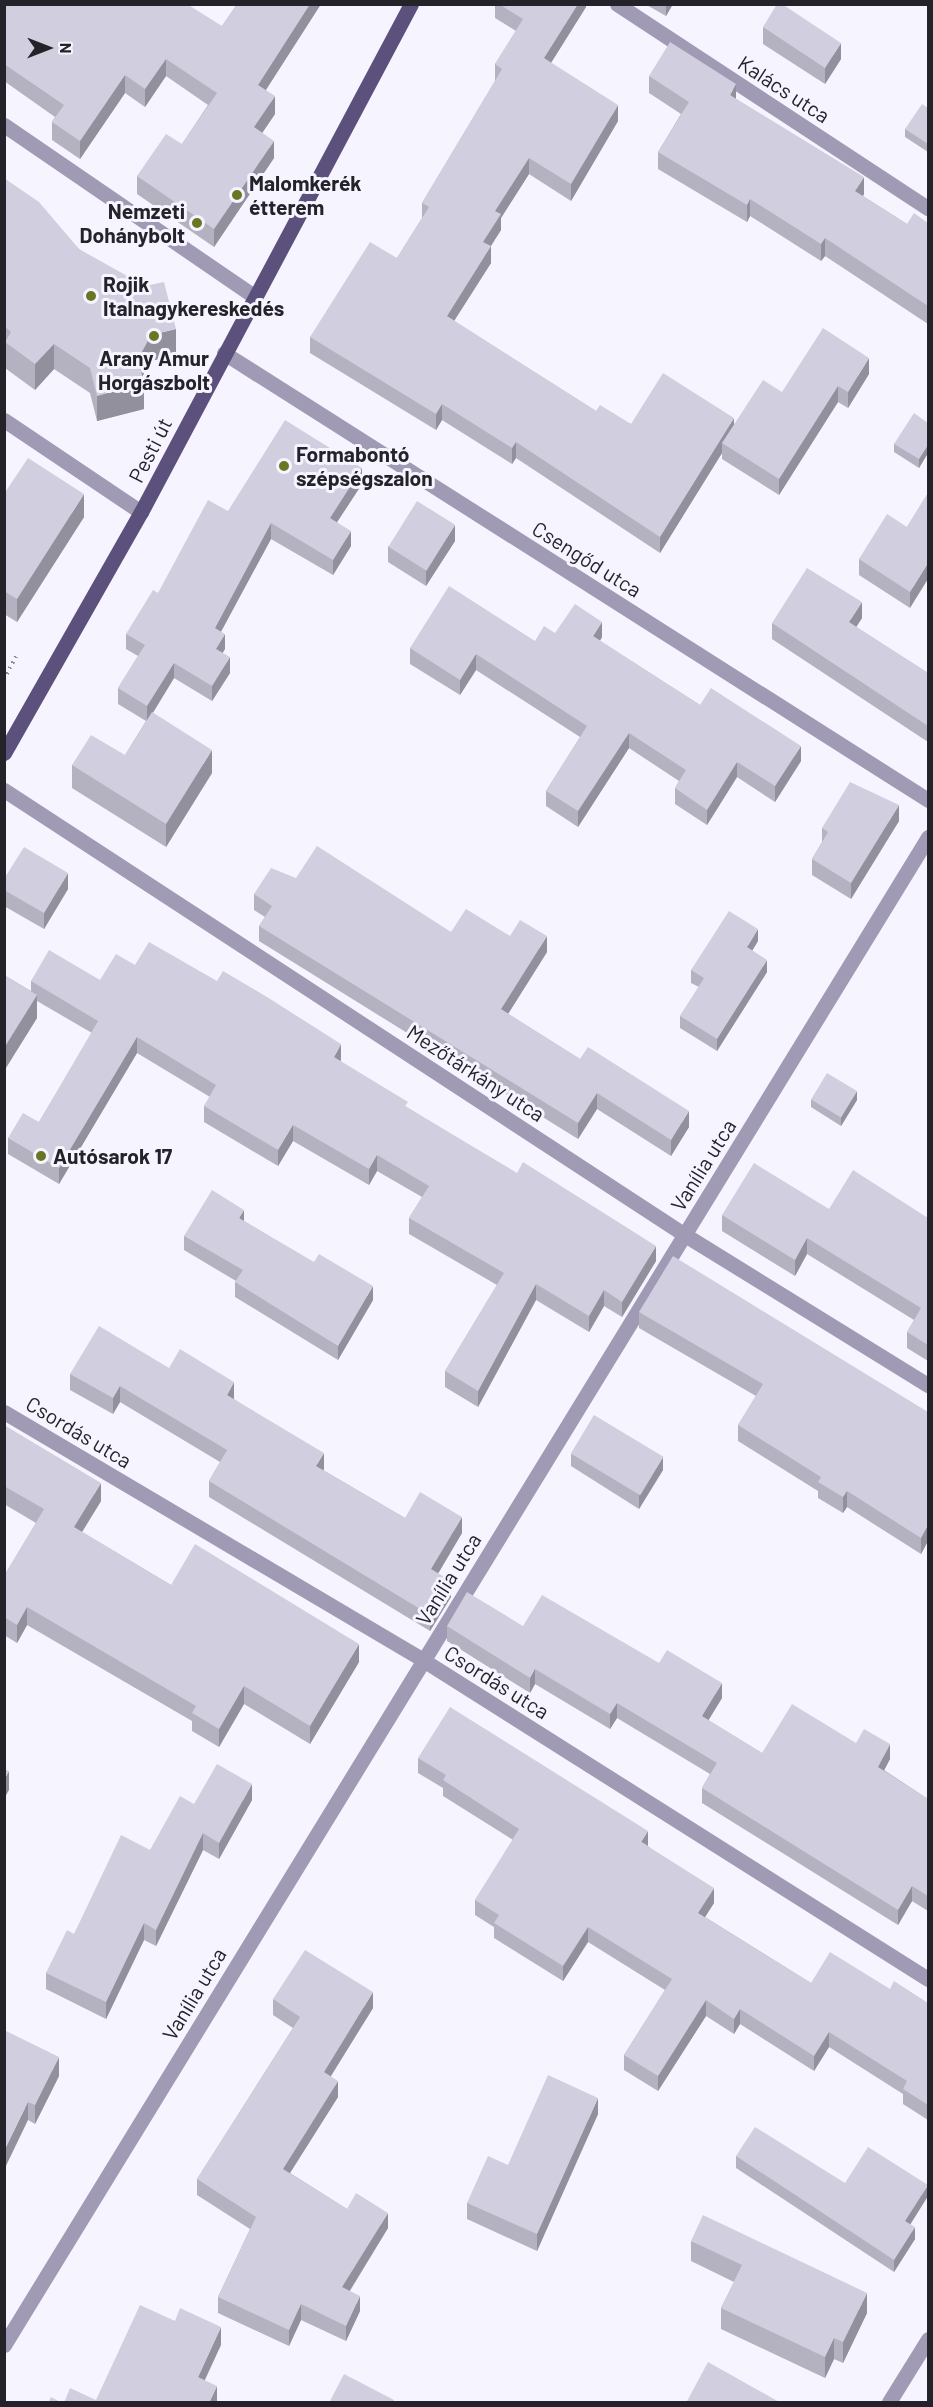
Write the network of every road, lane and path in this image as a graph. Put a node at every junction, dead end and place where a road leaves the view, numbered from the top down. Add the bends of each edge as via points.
1 (411, 4) edge
2 (617, 4) edge
3 (4, 125) edge
4 (928, 208) edge
5 (255, 297) junction
6 (224, 353) junction
7 (4, 420) edge
8 (141, 512) junction
9 (17, 656) dead end
10 (4, 679) edge
11 (4, 753) edge
12 (4, 790) edge
13 (928, 800) edge
14 (928, 837) edge
15 (685, 1235) junction
16 (928, 1385) edge
17 (4, 1412) edge
18 (423, 1660) junction
19 (928, 1979) edge
20 (928, 2339) edge
21 (4, 2344) edge
22 (889, 2403) edge

1 - 5 main road, Pesti út
2 - 4 street, Kalács utca
3 - 5 street
5 - 6 main road, Pesti út
6 - 8 main road, Pesti út
6 - 13 street, Csengőd utca
7 - 8 street
8 - 11 main road, Pesti út
9 - 10 path
12 - 15 street, Mezőtárkány utca
14 - 15 street, Vanília utca
15 - 16 street, Mezőtárkány utca
15 - 18 street, Vanília utca
17 - 18 street, Csordás utca
18 - 19 street, Csordás utca
18 - 21 street, Vanília utca
20 - 22 street

